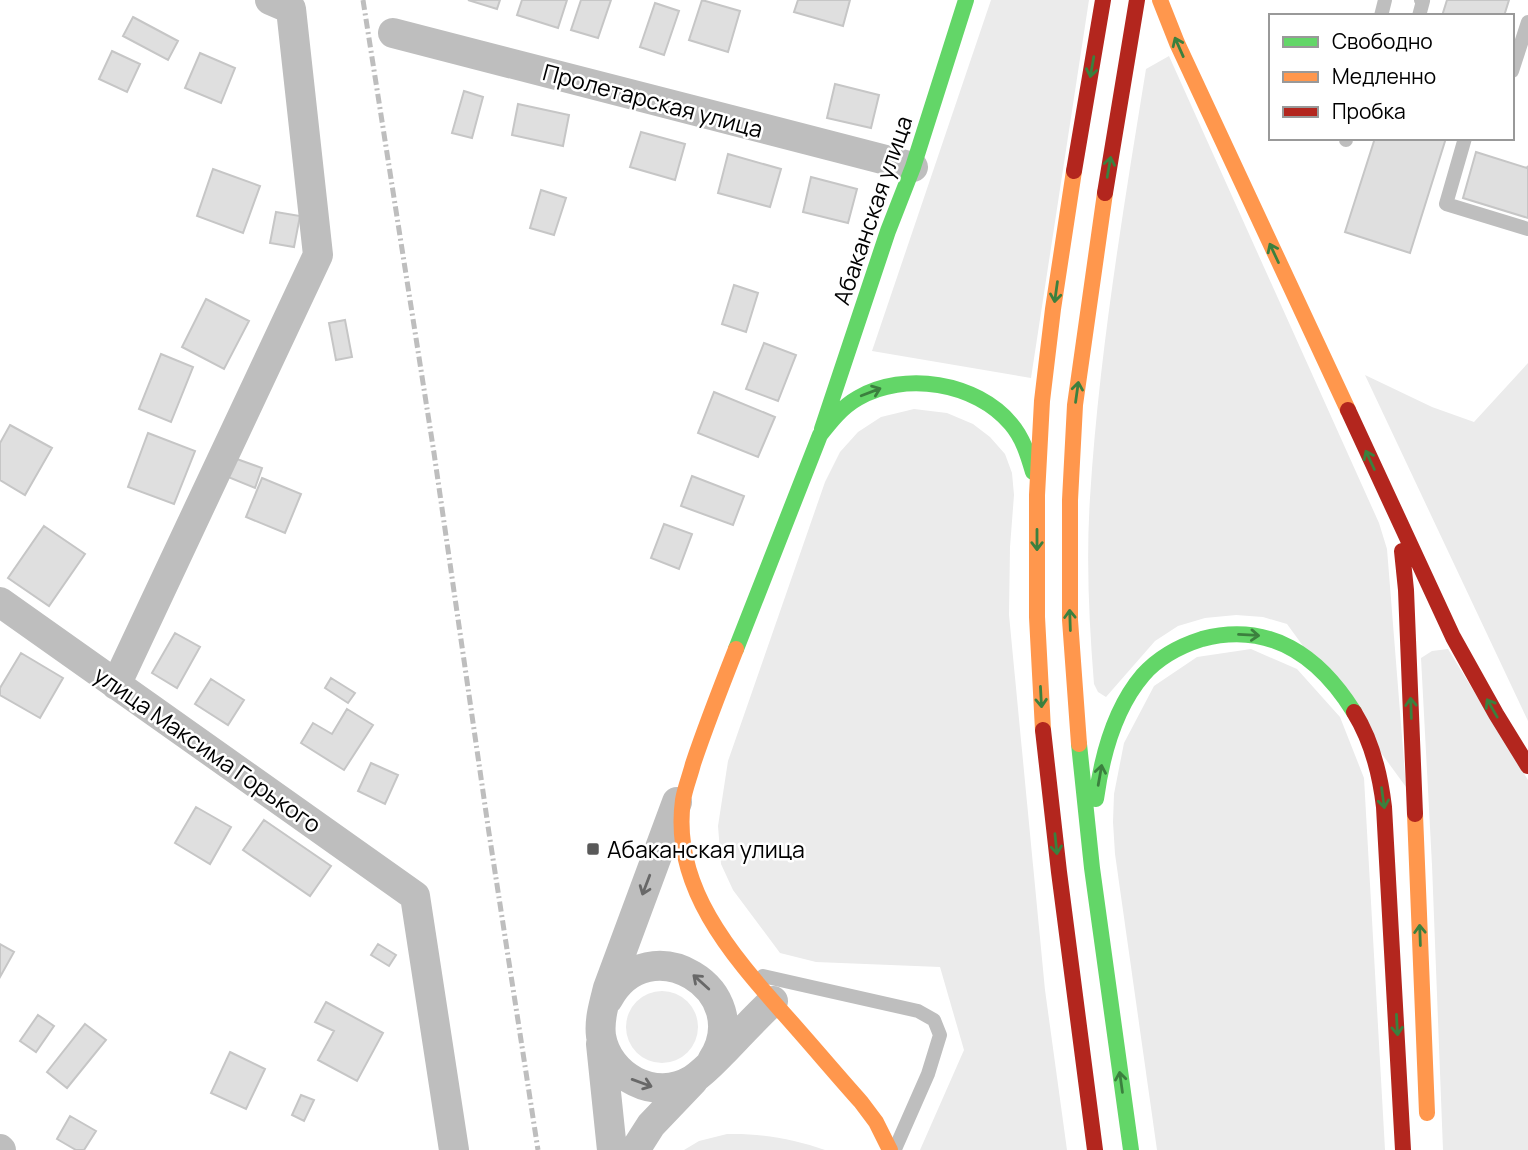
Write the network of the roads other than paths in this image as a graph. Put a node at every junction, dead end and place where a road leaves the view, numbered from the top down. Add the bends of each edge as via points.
1 (967, 0) edge
2 (1103, 0) edge
3 (1137, 0) edge
4 (1160, 0) edge
5 (280, 4) edge
6 (1528, 22) edge
7 (393, 33) dead end
8 (1514, 65) edge
9 (1464, 140) edge
10 (913, 167) junction
11 (1528, 229) edge
12 (820, 435) junction
13 (1385, 492) junction
14 (1037, 495) junction
15 (0, 602) edge
16 (116, 685) junction
17 (704, 730) junction
18 (1528, 766) edge
19 (1092, 868) junction
20 (748, 973) junction
21 (773, 1001) junction
22 (602, 1021) junction
23 (705, 1070) junction
24 (1428, 1122) dead end
25 (454, 1150) edge
26 (612, 1150) edge
27 (635, 1150) edge
28 (892, 1150) edge
29 (1095, 1150) edge
30 (1130, 1150) edge
31 (1403, 1150) edge

1 - 10 main road, Абаканская улица
2 -> 14 main road via 1053,309
19 -> 3 main road via 1070,620 1074,418 1101,214
13 -> 4 main road
5 - 16 street via 318,255
6 - 8 lane
7 - 10 street, Пролетарская улица
9 - 11 lane via 1446,204
10 - 12 main road, Абаканская улица
12 -> 14 main road via 838,412 871,391 922,382 964,391 1000,412 1015,428 1029,456
12 - 17 main road, Абаканская улица
18 -> 13 main road via 1452,637
24 -> 13 main road via 1406,590 1397,526
14 -> 29 main road via 1043,728
15 - 16 street, улица Максима Горького
16 - 25 street, улица Максима Горького via 415,896
17 - 20 main road, Абаканская улица via 683,798 685,859 706,913
17 -> 22 street via 615,966
30 -> 19 main road
19 -> 31 main road via 1102,761 1129,695 1157,661 1211,637 1242,634 1273,638 1307,658 1353,709 1380,775
20 - 21 main road, Абаканская улица
20 - 28 lane via 918,1011 934,1020 940,1035 928,1074
21 - 23 street
21 - 28 main road, Абаканская улица via 861,1102
22 -> 23 street via 608,1056 624,1074 645,1086 668,1088
23 -> 22 street via 721,1043 722,1020 715,997 691,973 668,966 645,968 623,979 614,988
22 - 26 street
23 - 27 street via 651,1125

